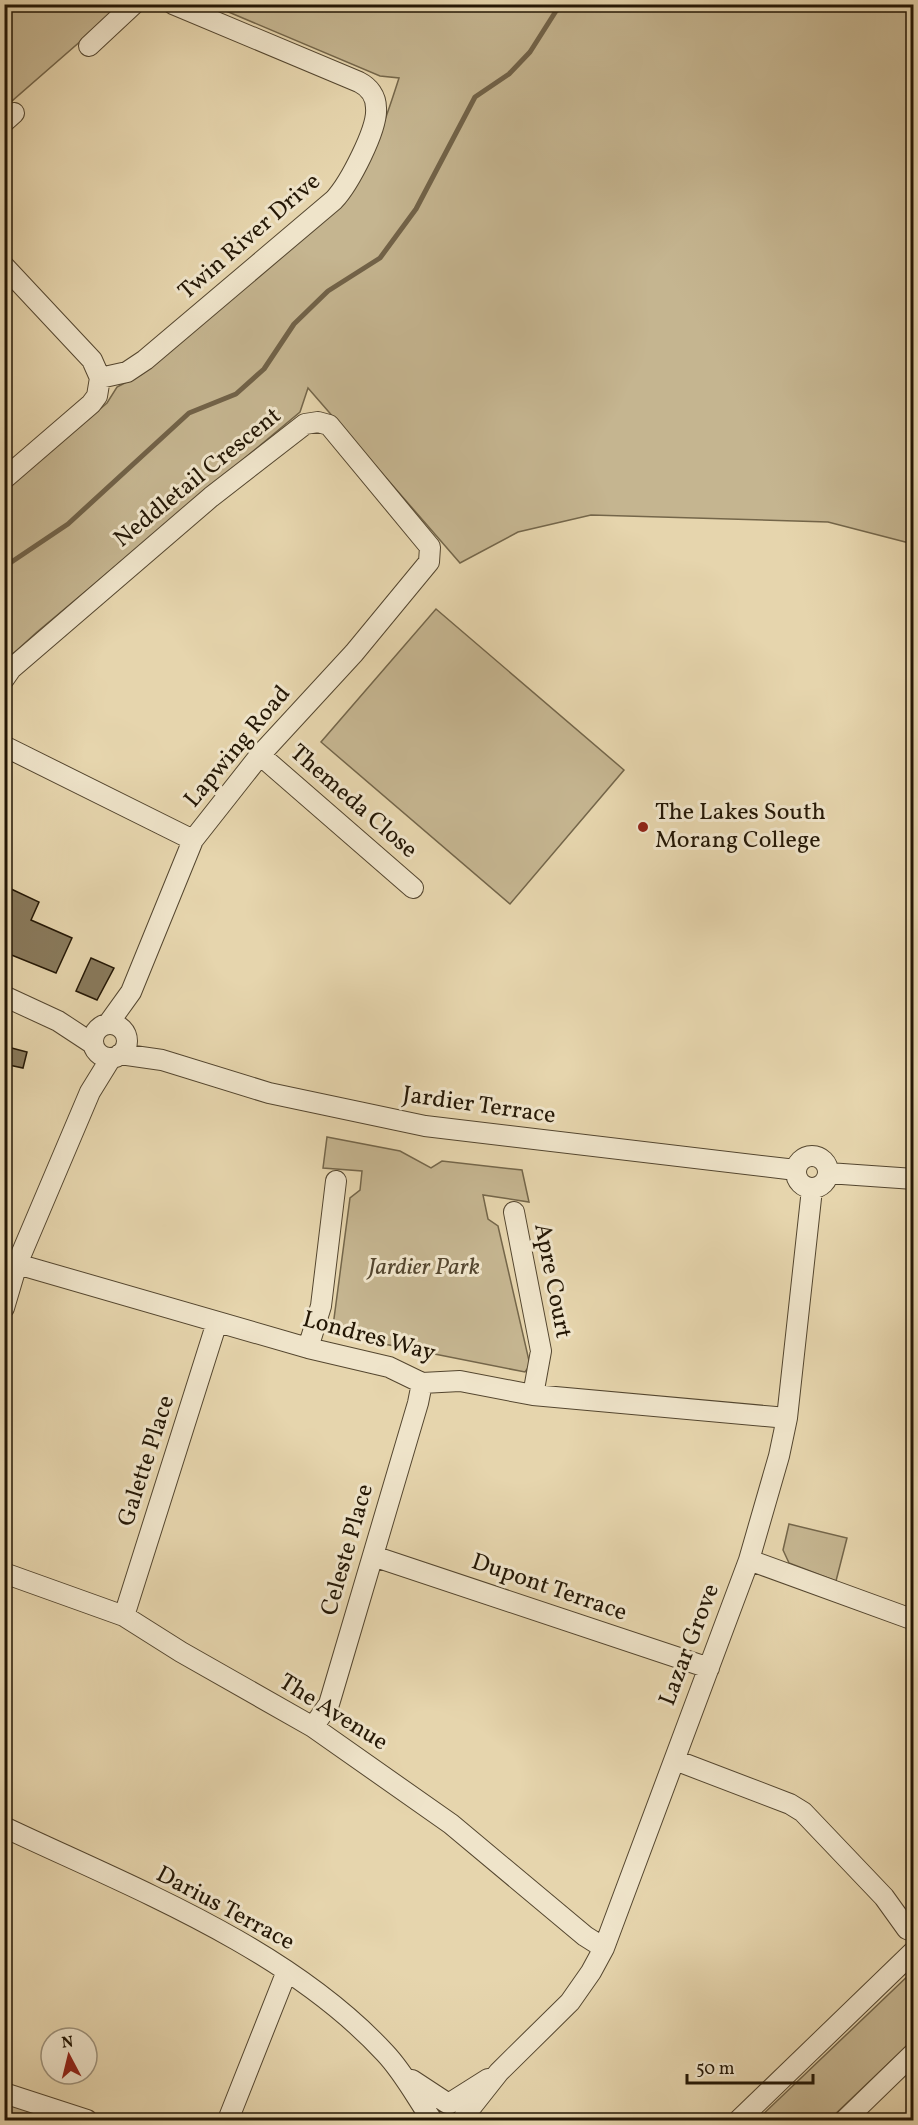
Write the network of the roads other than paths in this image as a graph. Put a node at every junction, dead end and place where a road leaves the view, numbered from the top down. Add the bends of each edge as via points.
1 (134, 4) edge
2 (173, 4) edge
3 (89, 46) dead end
4 (4, 266) edge
5 (100, 378) junction
6 (4, 479) edge
7 (429, 562) joint
8 (4, 679) edge
9 (4, 746) edge
10 (260, 755) junction
11 (193, 840) junction
12 (413, 888) dead end
13 (4, 996) edge
14 (110, 1041) junction
15 (796, 1170) junction
16 (828, 1173) junction
17 (914, 1179) edge
18 (336, 1181) dead end
19 (812, 1188) junction
20 (513, 1212) dead end
21 (18, 1264) junction
22 (4, 1308) edge
23 (217, 1322) junction
24 (308, 1348) junction
25 (422, 1383) junction
26 (533, 1395) junction
27 (787, 1418) junction
28 (373, 1556) junction
29 (749, 1560) junction
30 (4, 1573) edge
31 (124, 1616) junction
32 (914, 1620) edge
33 (709, 1668) junction
34 (313, 1727) junction
35 (675, 1760) junction
36 (4, 1827) edge
37 (884, 1897) junction
38 (914, 1918) edge
39 (914, 1932) edge
40 (604, 1948) junction
41 (914, 1951) edge
42 (286, 1971) junction
43 (914, 2053) edge
44 (398, 2068) junction
45 (499, 2072) junction
46 (4, 2093) edge
47 (448, 2103) junction
48 (466, 2118) edge
49 (432, 2120) edge
50 (87, 2121) edge
51 (228, 2121) edge
52 (739, 2121) edge
53 (845, 2121) edge

1 - 3 street
2 - 5 street, Twin River Drive via 366,85 375,99 376,117 354,172 334,200 145,360 128,372
4 - 5 street via 92,360
5 - 6 street via 97,396 91,404
7 - 8 street, Neddletail Crescent via 430,547 423,536 329,426 318,422 305,424 211,497 10,669
7 - 10 street, Lapwing Road via 354,653
9 - 11 street
10 - 11 street, Lapwing Road
10 - 12 street, Themeda Close
11 - 14 street, Lapwing Road
13 - 14 street, Jardier Terrace
14 - 15 street, Jardier Terrace via 270,1093 425,1126
14 - 21 street, Lapwing Road
15 - 16 street via 803,1159 813,1156 822,1160
15 - 19 street via 801,1185
16 - 17 street
16 - 19 street via 823,1184
18 - 24 street via 321,1306
19 - 27 street, Lazar Grove
20 - 26 street, Apre Court via 541,1351
21 - 22 street, Lapwing Road
21 - 23 street, Londres Way
23 - 24 street, Londres Way
23 - 31 street, Galette Place
24 - 25 street, Londres Way via 389,1367
25 - 26 street, Londres Way via 460,1381
25 - 28 street, Celeste Place
26 - 27 street, Londres Way
27 - 29 street, Lazar Grove
28 - 33 street, Dupont Terrace
28 - 34 street, Celeste Place via 329,1704
29 - 32 street
29 - 33 street, Lazar Grove
30 - 31 street, The Avenue
31 - 34 street, The Avenue
33 - 35 street, Lazar Grove
34 - 40 street, The Avenue via 442,1817
35 - 37 street via 804,1812
35 - 40 street, Lazar Grove
36 - 42 street, Darius Terrace via 197,1919
37 - 38 street
37 - 39 street via 907,1929
40 - 45 street, Lazar Grove via 570,2002
41 - 52 street
42 - 44 street, Darius Terrace via 350,2020
42 - 51 street
43 - 53 street
44 - 47 street, Darius Terrace via 426,2092
44 - 49 street, Darius Terrace
45 - 47 street, Lazar Grove
45 - 48 street, Lazar Grove
46 - 50 street
47 - 48 street, Darius Terrace via 459,2107
47 - 49 street, Lazar Grove via 436,2109

